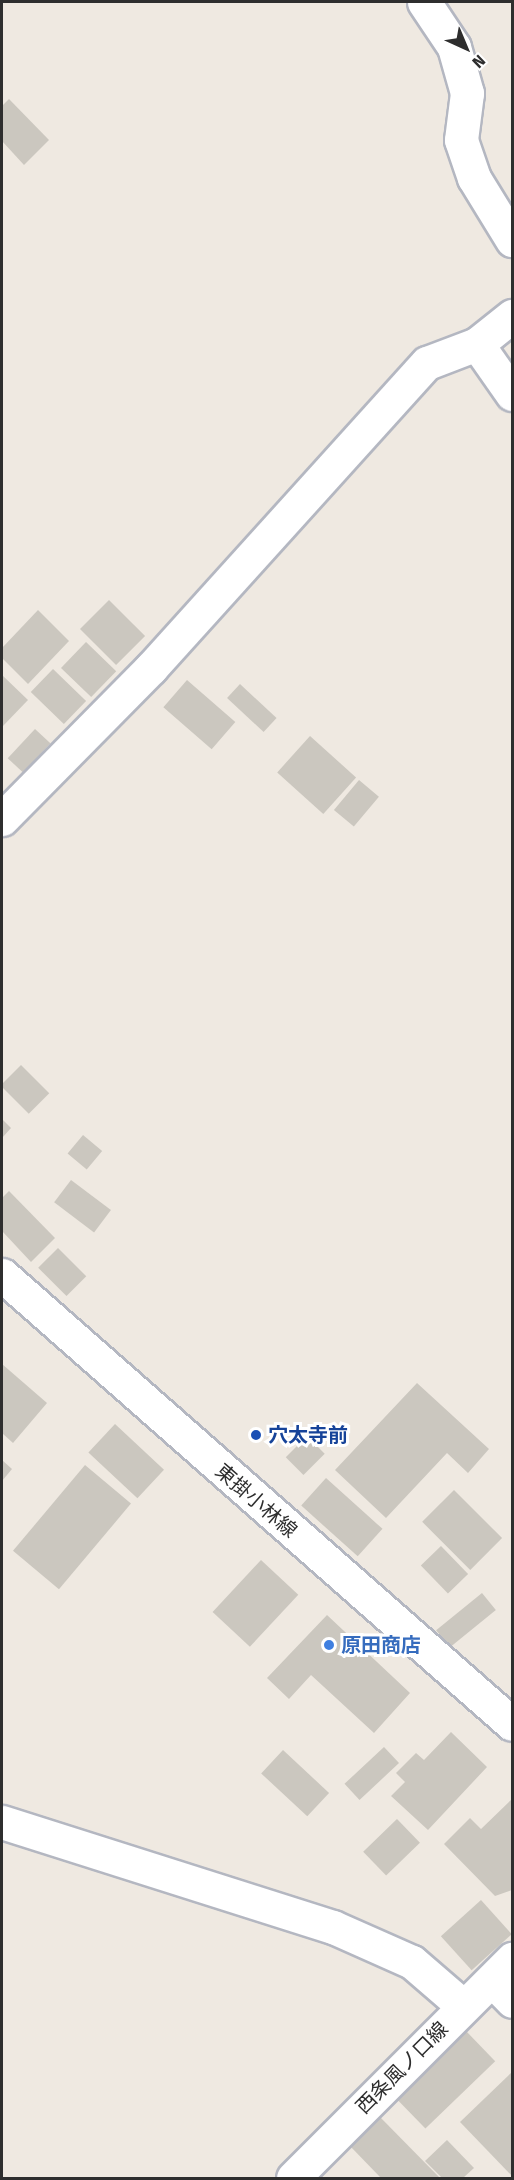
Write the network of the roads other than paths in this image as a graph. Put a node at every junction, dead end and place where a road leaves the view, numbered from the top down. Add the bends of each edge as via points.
1 (424, 2) edge
2 (513, 240) edge
3 (513, 316) edge
4 (477, 344) junction
5 (513, 394) edge
6 (2, 819) edge
7 (2, 1275) edge
8 (513, 1724) edge
9 (2, 1822) edge
10 (506, 1980) edge
11 (463, 2006) junction
12 (293, 2178) edge

1 - 2 street via 454,47 467,93 461,140 474,178
3 - 4 street
4 - 5 street
4 - 6 street via 427,363 151,668
7 - 8 street, 東掛小林線
9 - 11 street via 333,1927 412,1962
10 - 11 street, 西条風ノ口線
11 - 12 street, 西条風ノ口線

